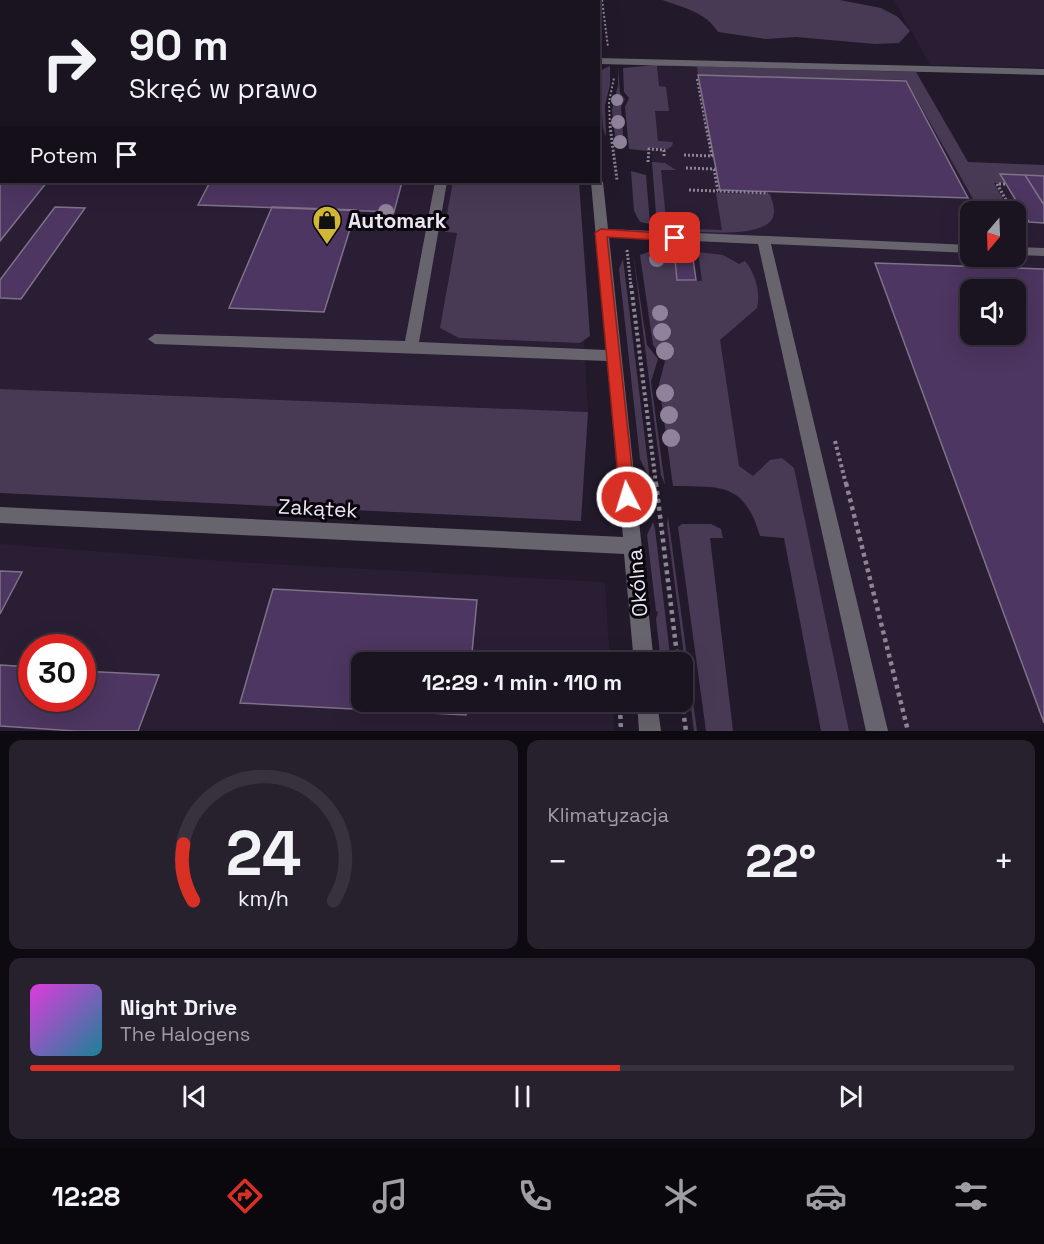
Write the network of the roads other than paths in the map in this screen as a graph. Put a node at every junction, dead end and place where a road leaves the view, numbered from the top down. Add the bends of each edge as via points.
1 (600, 61) edge
2 (1044, 72) edge
3 (441, 183) edge
4 (597, 183) edge
5 (601, 233) junction
6 (764, 241) junction
7 (960, 249) edge
8 (1026, 251) edge
9 (1044, 252) edge
10 (155, 339) dead end
11 (411, 347) junction
12 (615, 356) junction
13 (0, 515) edge
14 (633, 546) junction
15 (643, 652) edge
16 (648, 712) edge
17 (650, 731) edge
18 (877, 731) edge

1 - 2 street
3 - 11 street
4 - 5 street, Okólna
5 - 6 street
5 - 12 street, Okólna
6 - 7 street
6 - 18 street
8 - 9 street
10 - 11 street
11 - 12 street
12 - 14 street, Okólna
13 - 14 street, Zakątek
14 - 15 street, Okólna
16 - 17 street

